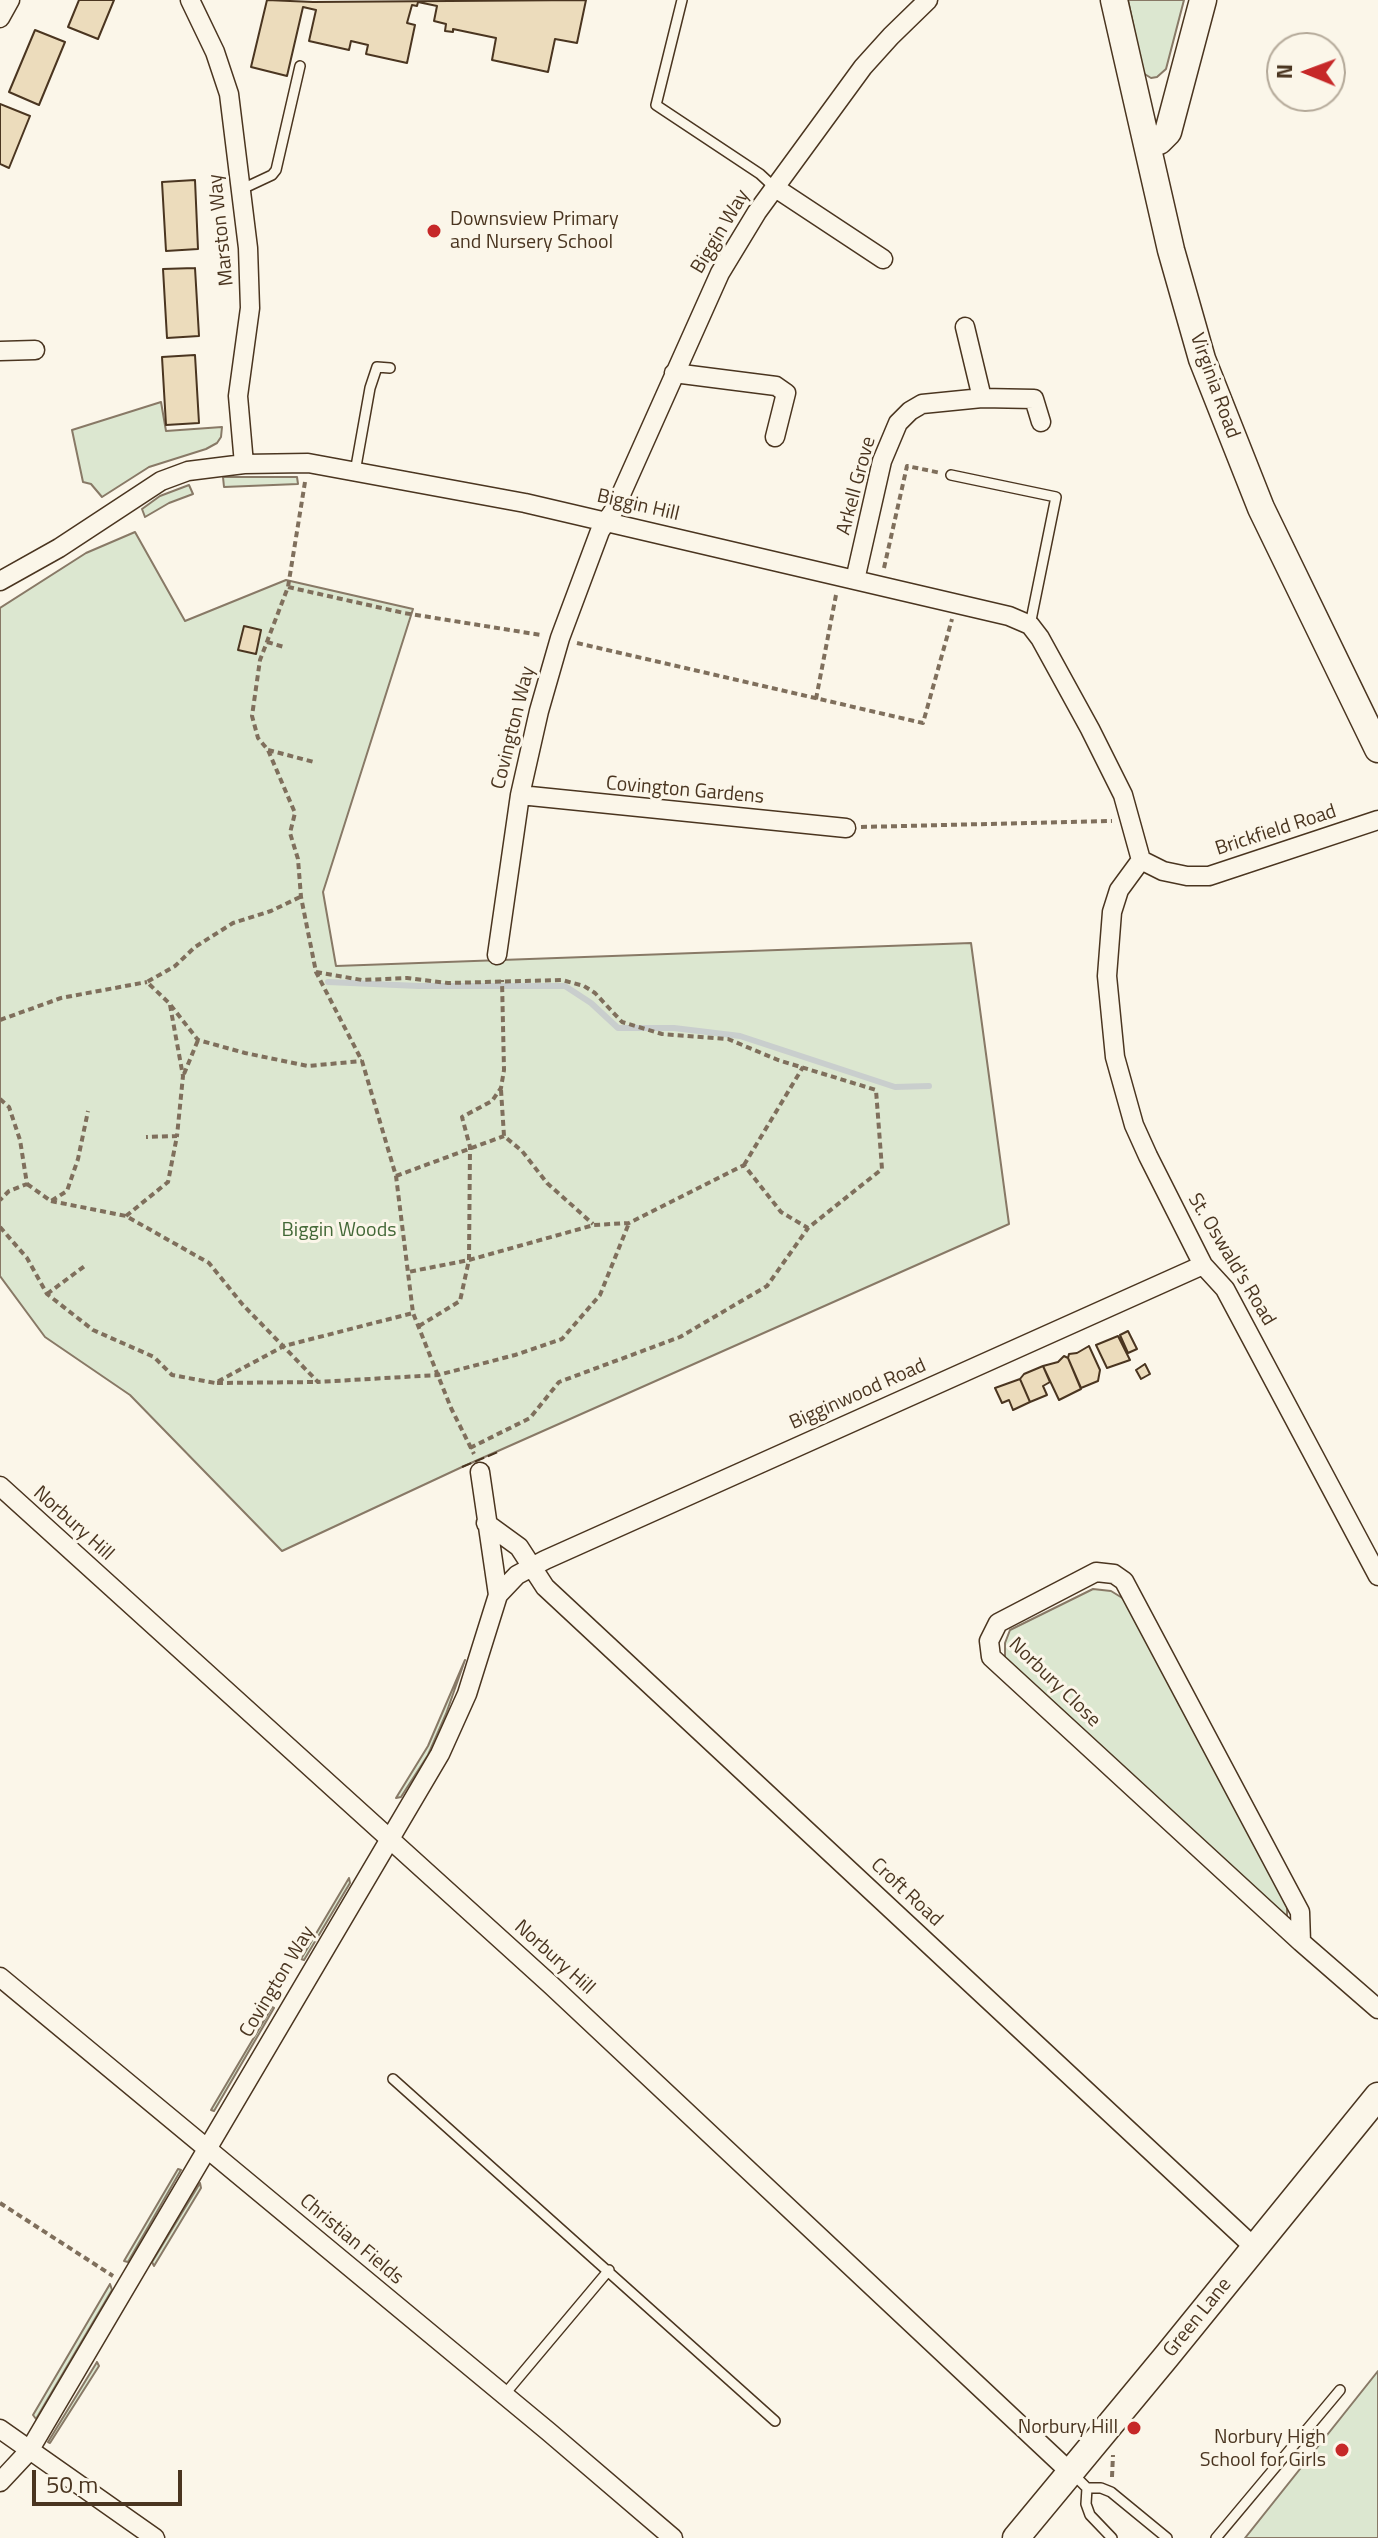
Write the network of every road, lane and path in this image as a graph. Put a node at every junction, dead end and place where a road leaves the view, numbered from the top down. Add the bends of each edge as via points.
1 (10, 0) edge
2 (190, 0) edge
3 (682, 0) edge
4 (928, 0) edge
5 (1114, 0) edge
6 (1203, 0) edge
7 (0, 18) edge
8 (300, 66) dead end
9 (1149, 145) junction
10 (774, 187) junction
11 (240, 190) junction
12 (883, 259) dead end
13 (965, 327) dead end
14 (35, 350) dead end
15 (0, 351) edge
16 (390, 368) dead end
17 (674, 373) junction
18 (982, 398) junction
19 (1041, 422) dead end
20 (775, 437) dead end
21 (308, 463) junction
22 (244, 464) junction
23 (355, 472) junction
24 (951, 475) joint
25 (608, 521) junction
26 (847, 578) junction
27 (0, 581) edge
28 (880, 586) junction
29 (288, 587) junction
30 (956, 604) junction
31 (1030, 625) junction
32 (560, 638) junction
33 (267, 642) junction
34 (284, 647) dead end
35 (816, 699) junction
36 (1378, 749) edge
37 (268, 750) junction
38 (314, 762) dead end
39 (520, 795) junction
40 (1131, 820) junction
41 (1378, 820) edge
42 (846, 828) joint
43 (1141, 860) junction
44 (301, 897) junction
45 (497, 955) joint
46 (316, 972) junction
47 (503, 981) junction
48 (147, 982) junction
49 (169, 1003) junction
50 (0, 1020) edge
51 (198, 1040) junction
52 (362, 1061) junction
53 (803, 1067) junction
54 (183, 1076) junction
55 (501, 1088) junction
56 (0, 1099) edge
57 (88, 1111) dead end
58 (177, 1136) junction
59 (504, 1136) junction
60 (146, 1137) dead end
61 (470, 1147) junction
62 (744, 1165) junction
63 (396, 1176) junction
64 (27, 1184) junction
65 (0, 1200) edge
66 (51, 1201) junction
67 (126, 1216) junction
68 (629, 1223) junction
69 (594, 1225) junction
70 (0, 1227) edge
71 (808, 1228) junction
72 (469, 1260) junction
73 (86, 1265) dead end
74 (1203, 1265) junction
75 (408, 1272) junction
76 (47, 1294) junction
77 (413, 1313) junction
78 (419, 1326) junction
79 (284, 1346) junction
80 (438, 1375) junction
81 (318, 1382) junction
82 (215, 1383) junction
83 (470, 1448) junction
84 (479, 1467) joint
85 (0, 1486) edge
86 (486, 1523) junction
87 (531, 1567) junction
88 (1378, 1576) edge
89 (498, 1595) junction
90 (389, 1838) junction
91 (1301, 1942) junction
92 (0, 1977) edge
93 (1378, 2009) edge
94 (393, 2079) dead end
95 (1378, 2096) edge
96 (205, 2149) junction
97 (0, 2203) edge
98 (1255, 2248) junction
99 (609, 2270) junction
100 (125, 2284) junction
101 (1340, 2390) dead end
102 (504, 2395) junction
103 (775, 2421) dead end
104 (0, 2429) edge
105 (29, 2451) junction
106 (1079, 2480) junction
107 (0, 2482) edge
108 (155, 2538) edge
109 (673, 2538) edge
110 (1016, 2538) edge
111 (1112, 2538) edge
112 (1167, 2538) edge
113 (1216, 2538) edge

1 - 7 street
2 - 11 street, Marston Way via 229,94
3 - 10 lane via 656,105
4 - 10 street, Biggin Way via 863,67
5 - 9 street, Virginia Road
6 - 9 street via 1168,132
8 - 11 lane via 276,170
9 - 36 street, Virginia Road via 1185,302 1230,433
10 - 12 street
10 - 17 street, Biggin Way via 720,273
11 - 22 street, Marston Way via 251,276 238,396
13 - 18 street
14 - 15 street
16 - 23 lane via 377,367
17 - 20 street via 776,386 786,393
17 - 25 street, Biggin Way
18 - 19 street, Arkell Grove via 1034,399
18 - 26 street, Arkell Grove via 922,404 898,423
21 - 22 street, Biggin Hill
21 - 23 street, Biggin Hill
21 - 29 path
22 - 27 street, Biggin Hill via 200,468 161,481
23 - 25 street, Biggin Hill
24 - 28 path via 907,466
24 - 31 lane via 1056,497
25 - 26 street, Biggin Hill
25 - 32 street, Covington Way
26 - 28 street, Biggin Hill
26 - 35 path
28 - 30 street, Biggin Hill
29 - 32 path via 404,613
29 - 33 path
30 - 31 street, Biggin Hill
30 - 35 path via 923,723
31 - 40 street via 1114,773
32 - 35 path
32 - 39 street, Covington Way
33 - 34 path
33 - 37 path via 252,716
37 - 38 path
37 - 44 path via 295,813 290,833
39 - 42 street, Covington Gardens
39 - 45 street, Covington Way
40 - 42 path
40 - 43 street
41 - 43 street, Brickfield Road via 1209,876 1163,871
43 - 74 street, St. Oswald's Road via 1119,890 1112,912 1107,976 1111,1030 1134,1125
44 - 46 path
44 - 48 path via 233,923
45 - 47 path
46 - 47 path via 362,980
46 - 52 path
47 - 53 path via 573,983 595,993 622,1022 662,1034 728,1039
47 - 55 path
48 - 49 path
48 - 50 path via 61,998
49 - 51 path
49 - 54 path
51 - 52 path via 308,1066
51 - 54 path
52 - 63 path
53 - 62 path
53 - 71 path via 876,1090 882,1169
54 - 58 path
55 - 59 path
55 - 61 path via 492,1101 462,1117
56 - 64 path via 9,1107 20,1140
57 - 66 path via 67,1191
58 - 60 path
58 - 67 path via 168,1182
59 - 61 path
59 - 69 path
61 - 63 path
61 - 72 path
62 - 68 path
62 - 71 path via 781,1212
63 - 75 path
64 - 65 path
64 - 66 path
66 - 67 path
67 - 79 path via 209,1263
68 - 69 path
68 - 80 path via 600,1295 562,1339
69 - 72 path
70 - 76 path via 27,1258
71 - 83 path via 767,1286 680,1337 559,1382 530,1418
72 - 75 path
72 - 78 path via 460,1301
73 - 76 path
74 - 87 street, Bigginwood Road
74 - 88 street, St. Oswald's Road via 1225,1289
75 - 77 path
76 - 82 path via 93,1330 154,1357 172,1375
77 - 78 path
77 - 79 path
78 - 80 path
79 - 81 path
79 - 82 path
80 - 81 path
80 - 83 path
81 - 82 path
83 - 84 path
84 - 86 street, Covington Way
85 - 90 street, Norbury Hill
86 - 87 street, Croft Road via 519,1547
86 - 89 street, Covington Way
87 - 89 street, Bigginwood Road
87 - 98 street, Croft Road via 545,1587
89 - 90 street, Covington Way via 457,1718
90 - 96 street, Covington Way
90 - 106 street, Norbury Hill
91 - 91 street, Norbury Close via 1300,1912 1124,1581 1096,1572 998,1623 989,1641 991,1657
91 - 93 street, Norbury Close
92 - 96 street, Christian Fields
94 - 99 lane
95 - 98 street, Green Lane
96 - 100 street, Covington Way
96 - 102 street, Christian Fields
97 - 100 path
98 - 106 street, Green Lane
99 - 102 lane
99 - 103 lane
100 - 105 street, Covington Way
101 - 113 lane
102 - 109 street, Christian Fields
104 - 105 street
105 - 107 street, Covington Way
105 - 108 street
106 - 110 street, Green Lane
106 - 111 lane via 1090,2515
106 - 112 lane via 1111,2492

